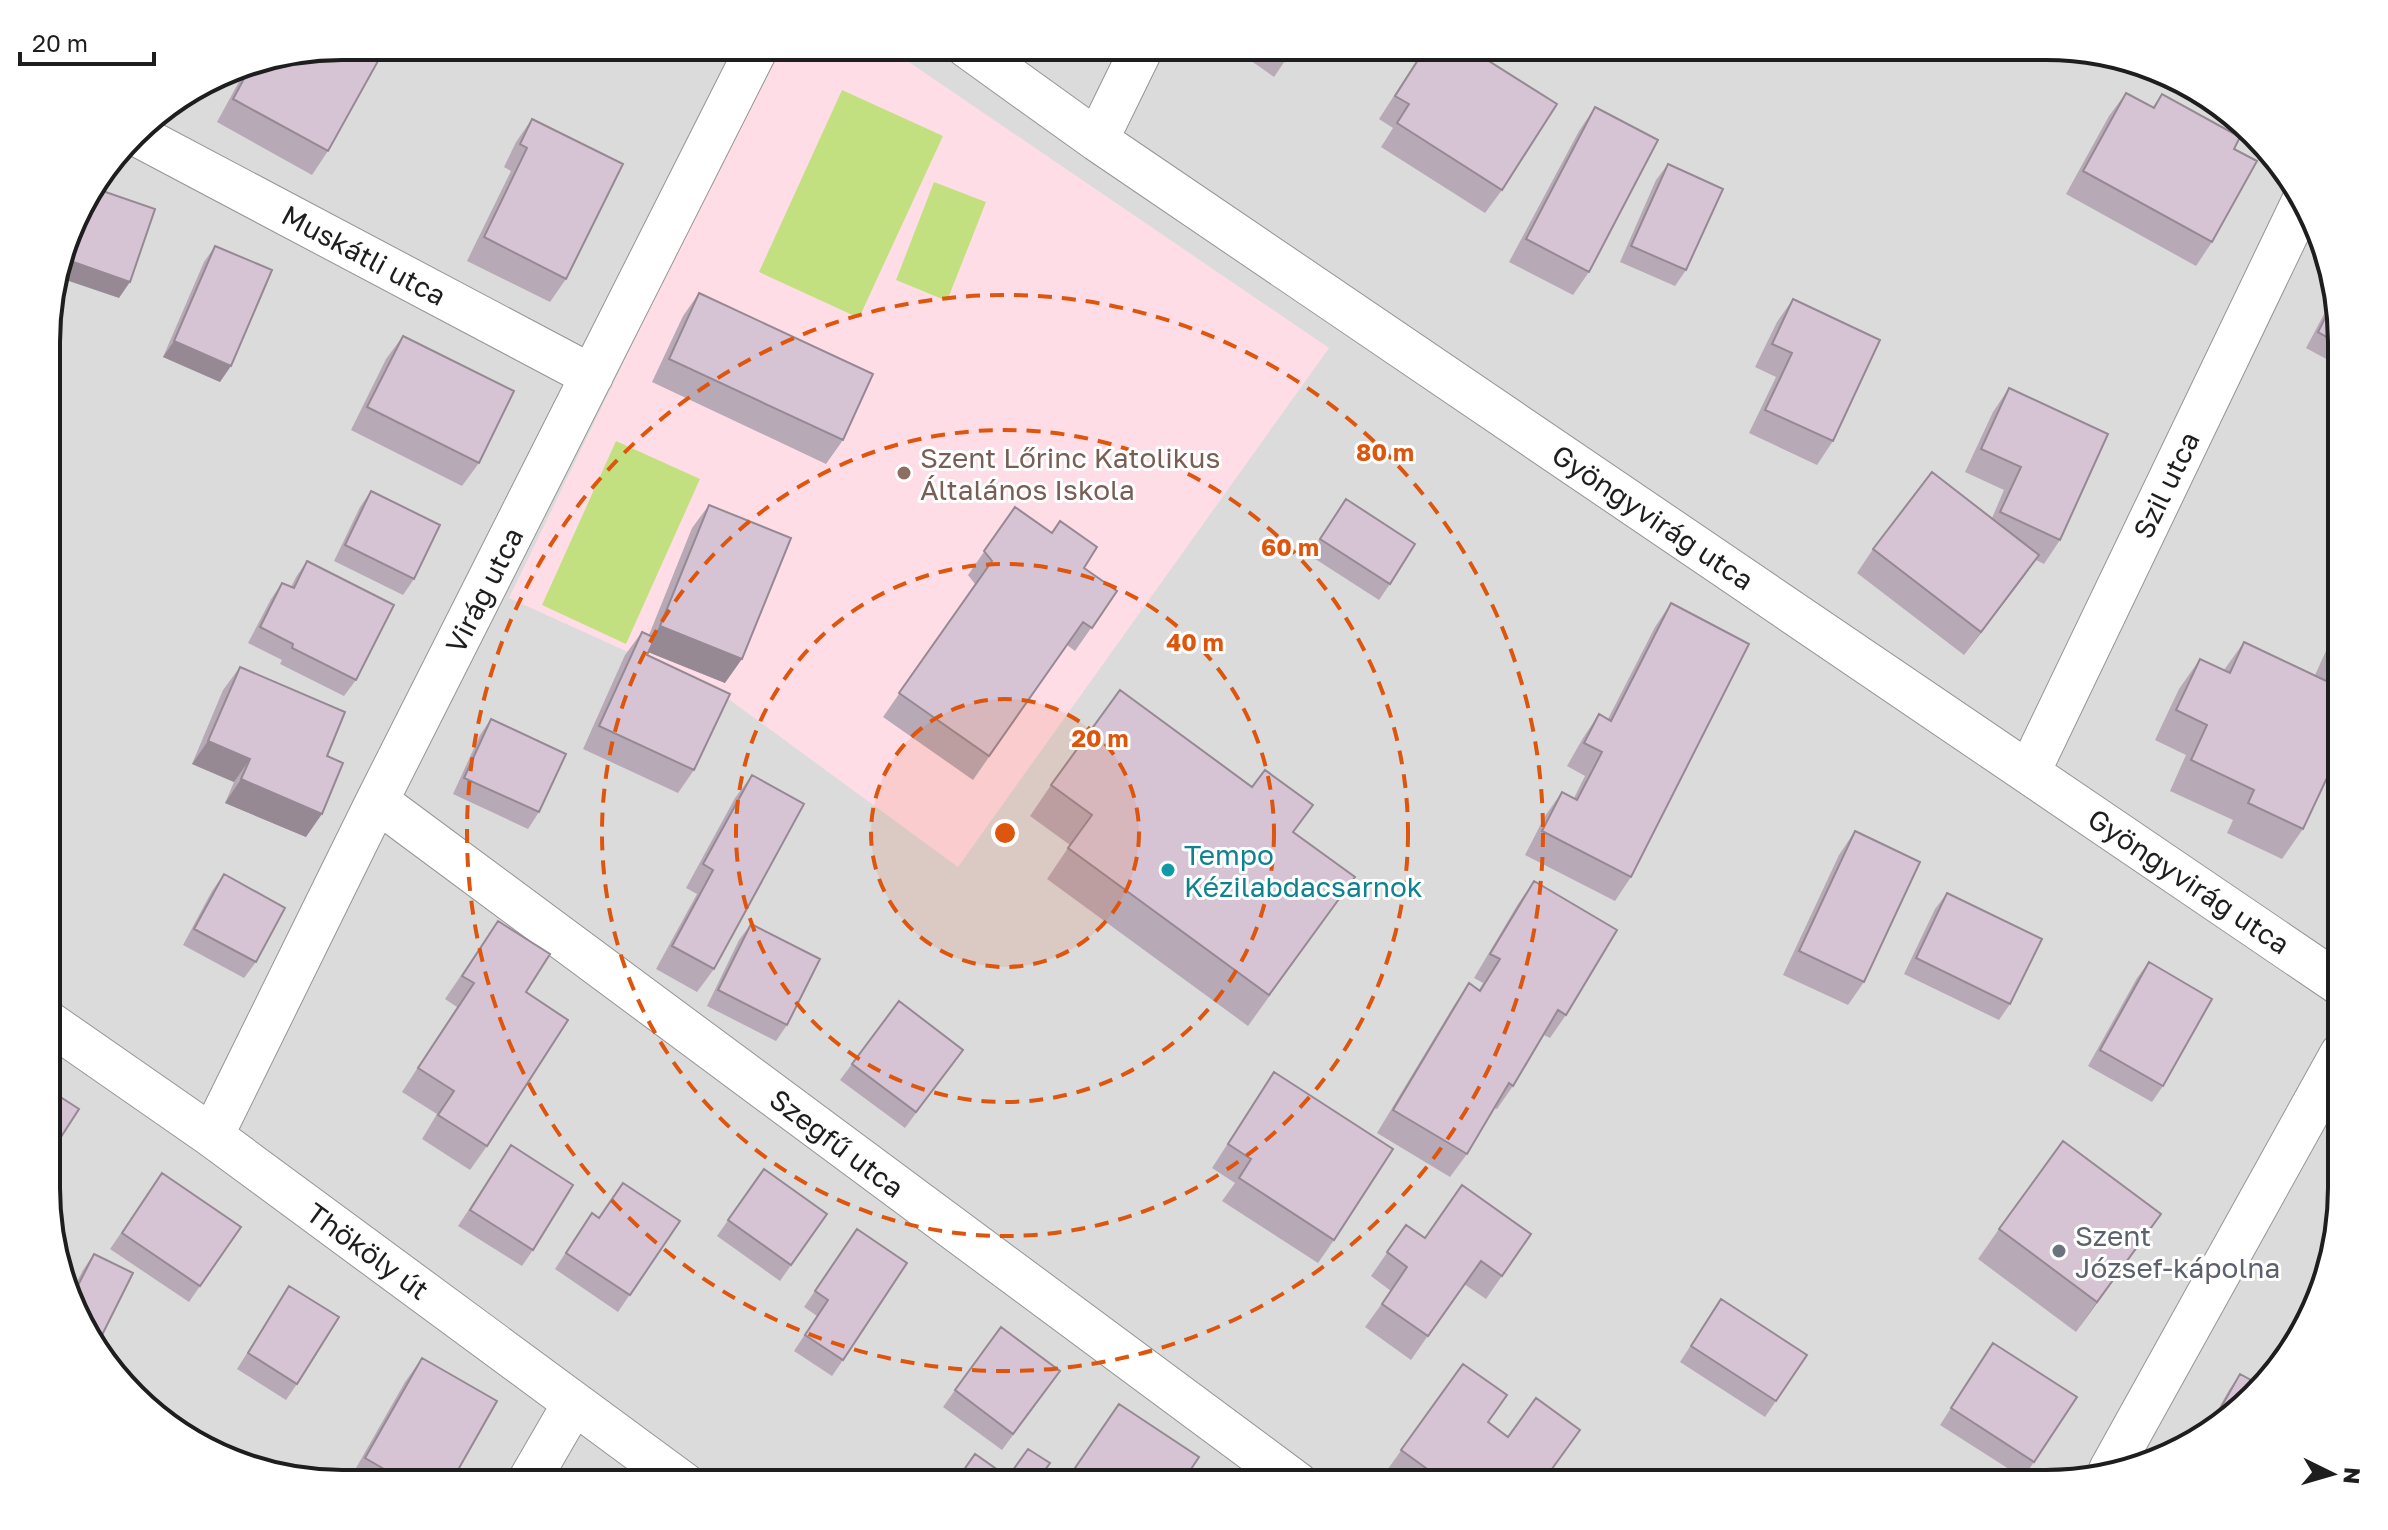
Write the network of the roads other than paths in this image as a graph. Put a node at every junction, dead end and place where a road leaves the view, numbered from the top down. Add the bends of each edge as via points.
1 (751, 61) edge
2 (986, 61) edge
3 (1136, 61) edge
4 (146, 140) edge
5 (1097, 140) junction
6 (2297, 214) edge
7 (592, 376) junction
8 (2029, 772) junction
9 (377, 801) junction
10 (2328, 976) edge
11 (60, 1030) edge
12 (2328, 1078) edge
13 (212, 1136) junction
14 (574, 1403) junction
15 (2115, 1461) edge
16 (1263, 1469) edge
17 (535, 1470) edge
18 (665, 1470) edge

1 - 7 street, Virág utca
2 - 5 street, Gyöngyvirág utca
3 - 5 street
4 - 7 street, Muskátli utca
5 - 8 street, Gyöngyvirág utca
6 - 8 street, Szil utca
7 - 9 street, Virág utca
8 - 10 street, Gyöngyvirág utca
9 - 13 street, Virág utca
9 - 16 street, Szegfű utca
11 - 13 street, Thököly út
12 - 15 street
13 - 14 street, Thököly út
14 - 17 street
14 - 18 street, Thököly út

